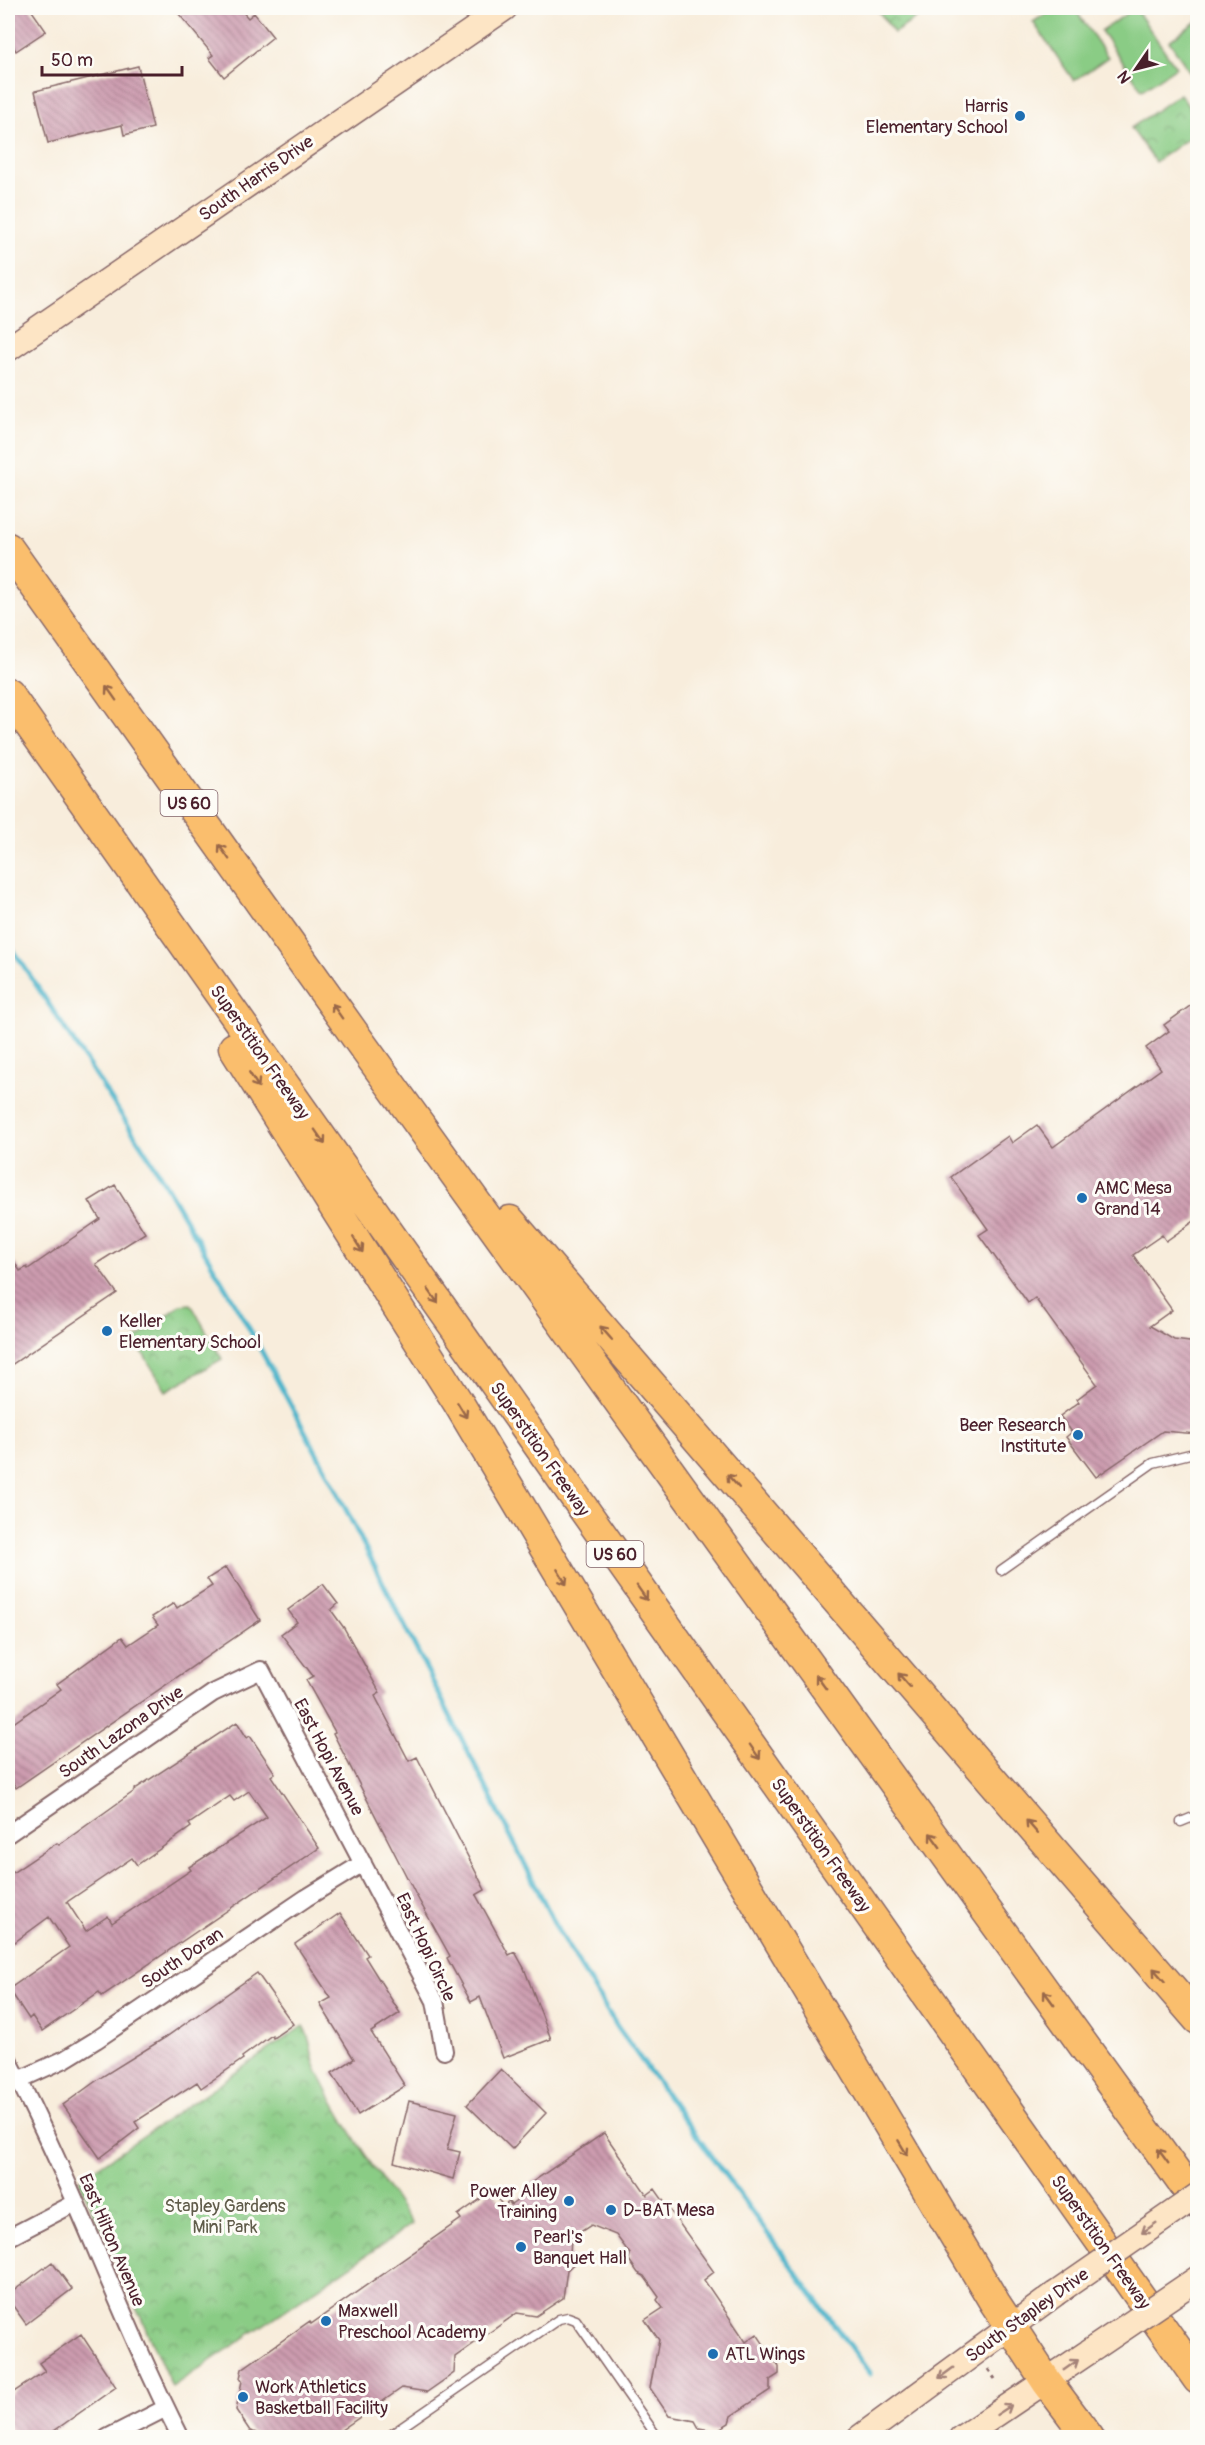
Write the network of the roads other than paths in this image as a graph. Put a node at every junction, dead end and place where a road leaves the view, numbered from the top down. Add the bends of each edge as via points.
1 (505, 8) edge
2 (8, 349) edge
3 (8, 548) edge
4 (8, 694) edge
5 (32, 729) junction
6 (371, 1058) junction
7 (1197, 1452) edge
8 (1001, 1570) dead end
9 (261, 1670) joint
10 (1197, 1815) edge
11 (1181, 1822) dead end
12 (8, 1834) edge
13 (363, 1863) junction
14 (1197, 2019) edge
15 (444, 2051) dead end
16 (8, 2059) edge
17 (19, 2080) junction
18 (1197, 2195) edge
19 (75, 2203) junction
20 (1197, 2204) edge
21 (8, 2238) edge
22 (1197, 2278) edge
23 (1010, 2326) junction
24 (1197, 2379) edge
25 (1047, 2382) junction
26 (166, 2408) junction
27 (978, 2433) edge
28 (107, 2438) edge
29 (181, 2438) edge
30 (387, 2438) edge
31 (658, 2438) edge
32 (859, 2438) edge
33 (1089, 2438) edge

1 - 2 main road, South Harris Drive
6 -> 3 highway, US 60
4 - 5 highway, Superstition Freeway / US 60
5 -> 23 highway via 459,1404
5 -> 24 highway, Superstition Freeway / US 60
14 -> 6 highway
20 -> 6 highway, US 60
7 - 8 lane via 1153,1463
9 - 12 street, South Lazona Drive via 213,1693
9 - 13 street, East Hopi Avenue
10 - 11 lane
13 - 15 street, East Hopi Circle via 435,2001
13 - 17 street, South Doran via 96,2040
16 - 17 street, East Hilton Avenue
17 - 19 street, East Hilton Avenue
18 -> 23 main road, South Stapley Drive, bridge
19 - 21 street
19 - 26 street, East Hilton Avenue
25 -> 22 main road, bridge
23 - 25 highway
23 -> 32 main road, South Stapley Drive
27 -> 25 main road
25 - 33 highway
26 - 28 street
26 - 29 street, East Hilton Avenue
30 - 31 lane via 567,2317 576,2320

